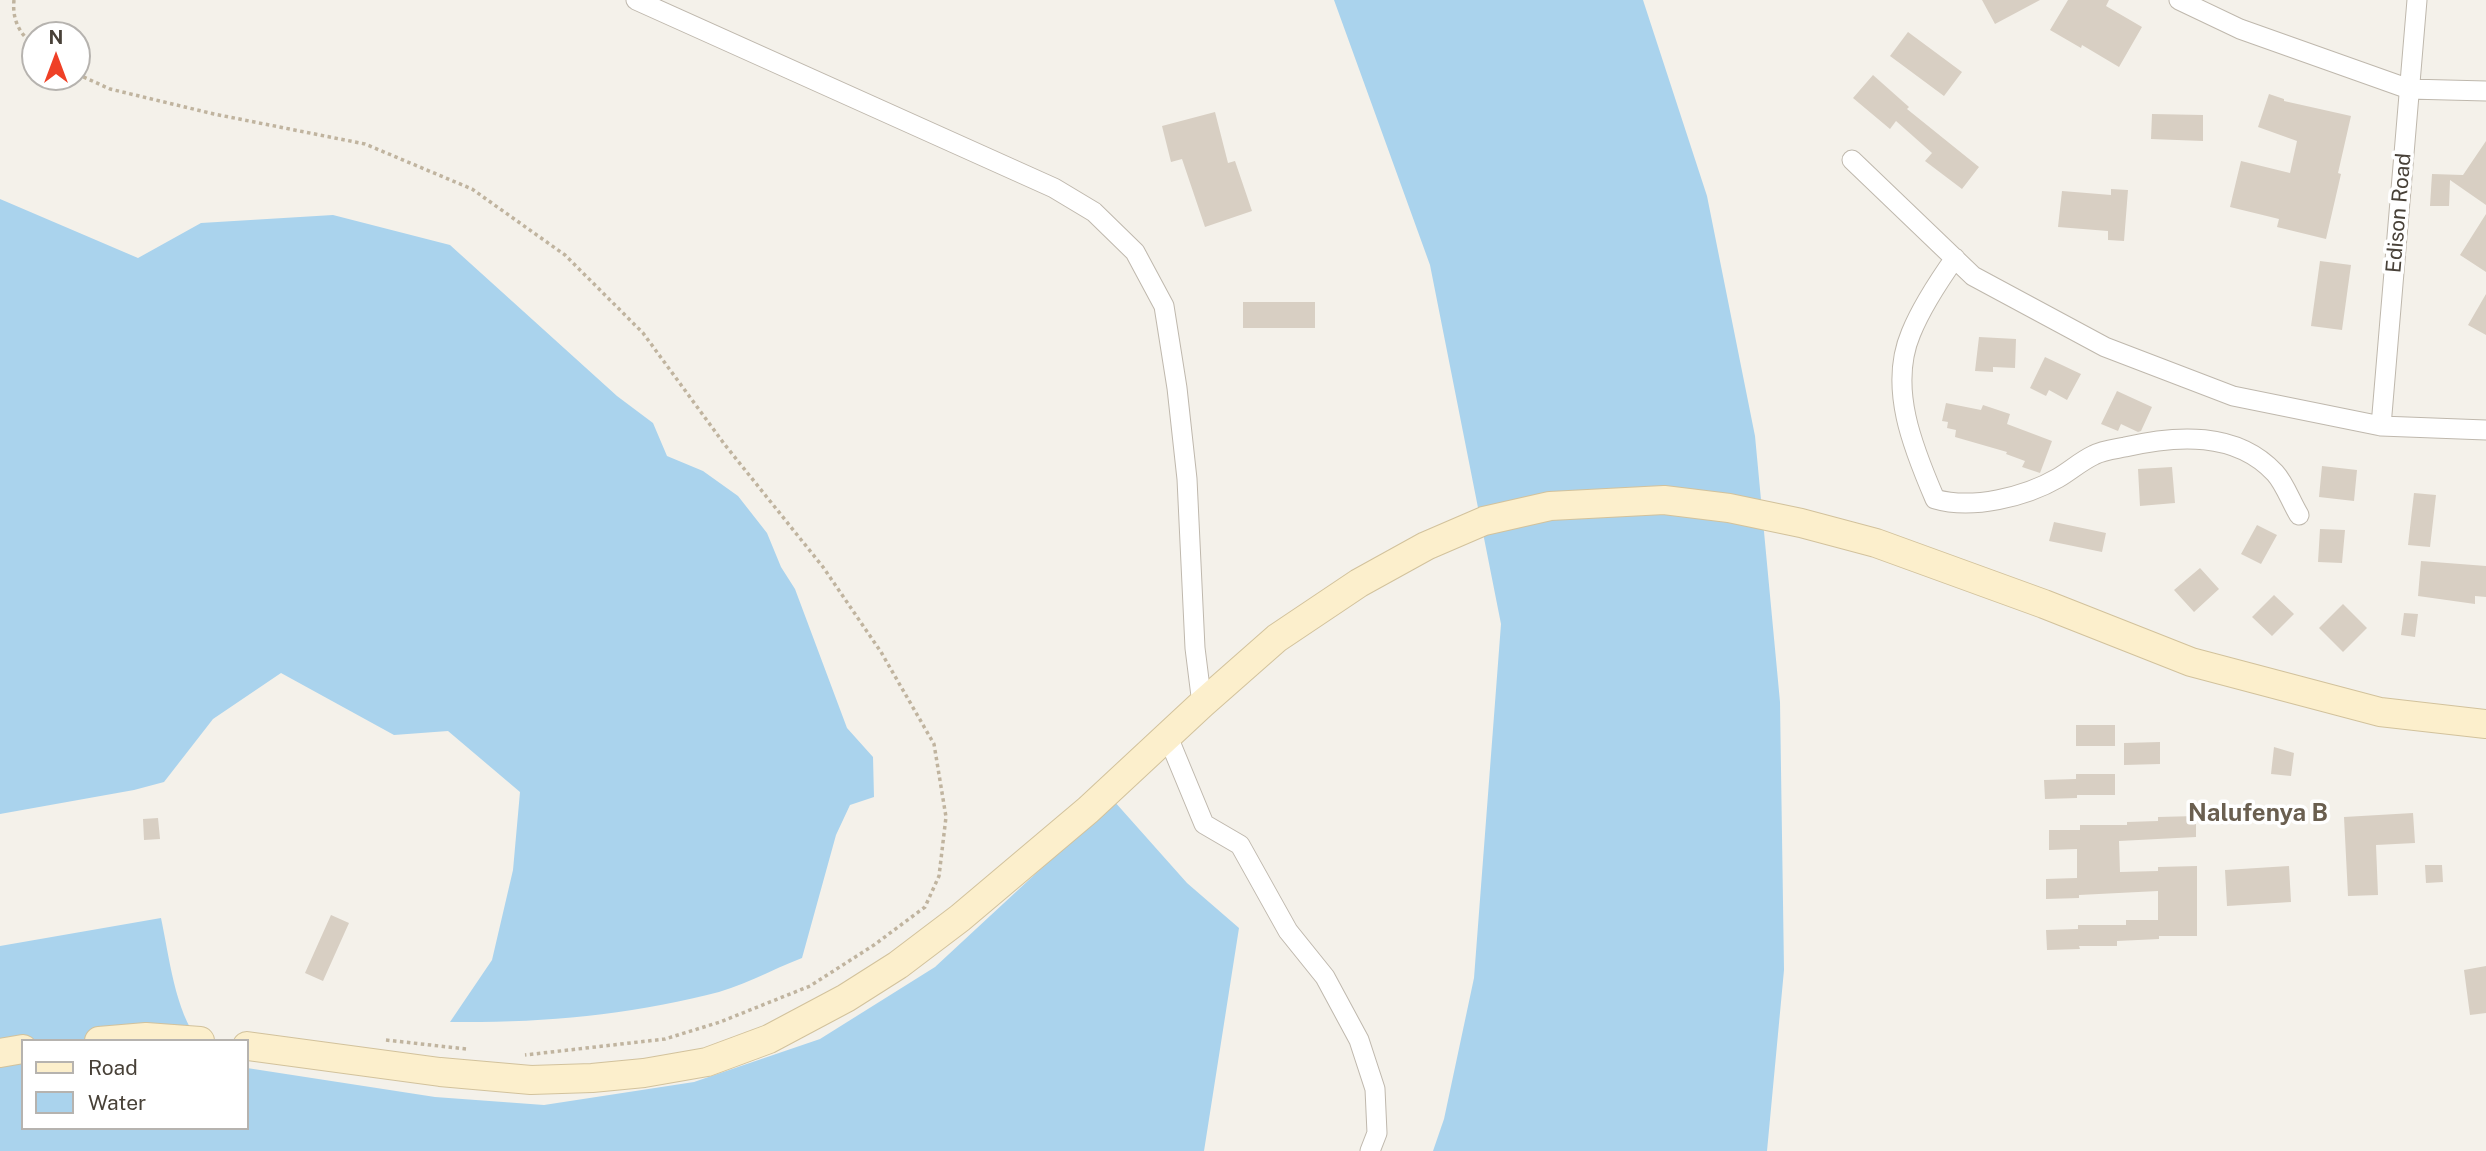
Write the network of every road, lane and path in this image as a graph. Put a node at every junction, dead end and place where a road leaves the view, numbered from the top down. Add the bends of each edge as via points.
1 (14, 0) edge
2 (636, 0) edge
3 (2179, 0) edge
4 (2417, 0) edge
5 (21, 31) edge
6 (91, 80) edge
7 (2409, 89) junction
8 (2486, 91) edge
9 (1852, 160) dead end
10 (1955, 258) junction
11 (2381, 426) junction
12 (2486, 430) edge
13 (2299, 515) dead end
14 (1202, 704) junction
15 (2486, 724) edge
16 (1168, 737) junction
17 (122, 1039) edge
18 (173, 1039) edge
19 (375, 1039) dead end
20 (248, 1046) edge
21 (21, 1049) edge
22 (477, 1051) dead end
23 (0, 1053) edge
24 (517, 1056) dead end
25 (1370, 1151) edge

1 - 5 path via 12,16
2 - 14 street via 1054,188 1094,212 1135,253 1164,306 1177,388
3 - 7 street via 2240,29
4 - 7 street, Edison Road
6 - 24 path via 214,114 365,144 472,189 565,255 643,332 725,445 823,567 881,652 934,744 946,817 939,876 925,907 810,986 720,1021 665,1039
7 - 8 street
7 - 11 street, Edison Road
9 - 10 street
10 - 11 street via 1973,276 2105,347 2233,396
10 - 13 street via 1928,297 1910,335 1901,376 1906,417 1935,499 1951,504 2000,499 2055,480 2095,454 2193,437 2240,447 2275,474
11 - 12 street
14 - 15 main road via 1278,638 1359,583 1484,521 1550,506 1664,500 1729,508 1876,543 2191,662 2380,712
14 - 16 main road
16 - 20 main road via 960,918 898,965 769,1040 707,1062 631,1074 531,1080
16 - 25 street via 1204,824 1240,845 1288,931 1325,977 1359,1040 1375,1089 1377,1133
17 - 18 main road
19 - 22 path
21 - 23 main road

